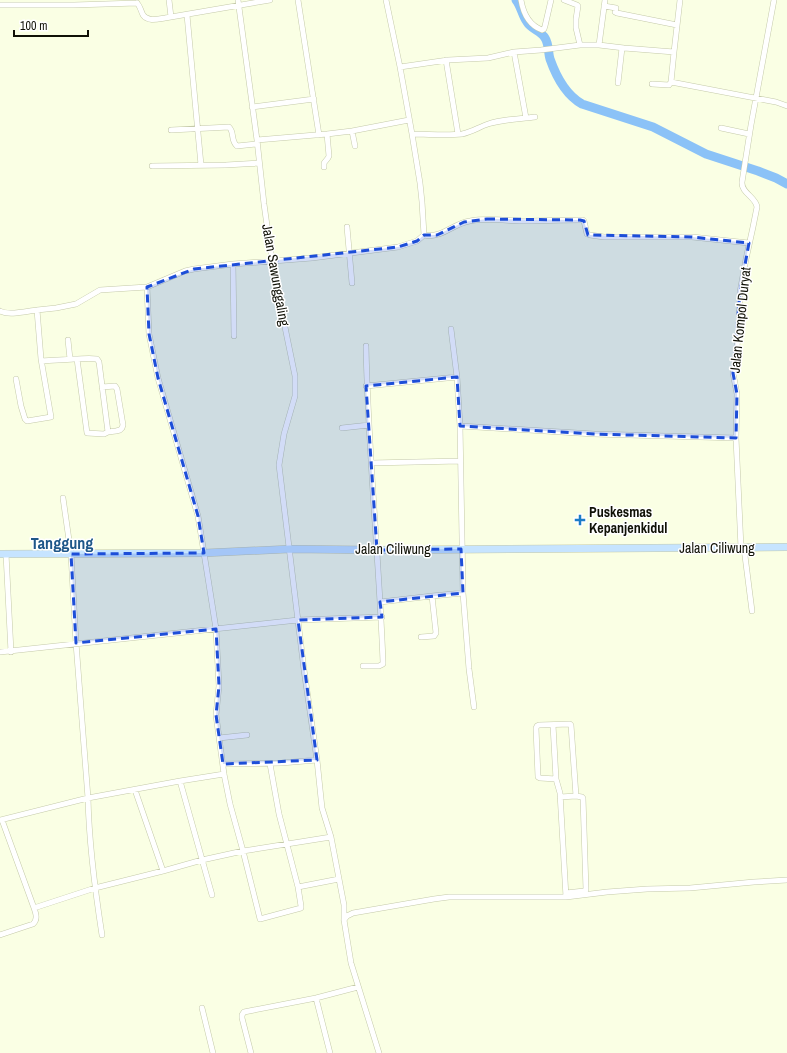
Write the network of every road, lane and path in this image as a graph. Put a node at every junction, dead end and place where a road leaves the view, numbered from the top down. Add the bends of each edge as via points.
1 (169, 0) edge
2 (270, 0) edge
3 (298, 0) edge
4 (386, 0) edge
5 (520, 0) edge
6 (551, 0) edge
7 (564, 0) edge
8 (605, 0) edge
9 (680, 0) edge
10 (774, 0) edge
11 (138, 1) edge
12 (238, 3) edge
13 (0, 5) edge
14 (604, 6) junction
15 (187, 15) junction
16 (172, 17) junction
17 (677, 26) junction
18 (580, 45) junction
19 (599, 45) junction
20 (622, 48) junction
21 (514, 52) junction
22 (674, 52) junction
23 (446, 60) junction
24 (400, 67) junction
25 (671, 82) junction
26 (618, 83) dead end
27 (652, 84) dead end
28 (314, 99) junction
29 (756, 99) junction
30 (252, 106) junction
31 (787, 106) edge
32 (535, 117) dead end
33 (526, 118) junction
34 (409, 120) junction
35 (722, 128) dead end
36 (198, 129) junction
37 (171, 130) dead end
38 (352, 131) junction
39 (327, 134) junction
40 (412, 134) junction
41 (458, 134) junction
42 (749, 134) junction
43 (319, 135) junction
44 (257, 142) junction
45 (355, 146) dead end
46 (259, 163) junction
47 (201, 165) junction
48 (152, 166) dead end
49 (324, 167) dead end
50 (347, 227) dead end
51 (424, 235) junction
52 (750, 243) junction
53 (350, 254) junction
54 (273, 261) junction
55 (233, 264) junction
56 (352, 283) dead end
57 (147, 287) junction
58 (37, 310) junction
59 (0, 312) edge
60 (451, 329) dead end
61 (234, 336) dead end
62 (68, 340) dead end
63 (366, 346) dead end
64 (70, 359) junction
65 (77, 359) junction
66 (42, 361) junction
67 (457, 377) junction
68 (16, 380) dead end
69 (366, 386) junction
70 (102, 387) junction
71 (369, 425) junction
72 (460, 426) junction
73 (342, 428) dead end
74 (108, 432) junction
75 (736, 438) junction
76 (460, 461) junction
77 (371, 463) junction
78 (63, 498) dead end
79 (787, 547) edge
80 (743, 548) junction
81 (290, 549) junction
82 (461, 549) junction
83 (377, 550) junction
84 (204, 553) junction
85 (3, 554) edge
86 (71, 554) junction
87 (463, 593) junction
88 (432, 596) junction
89 (380, 602) junction
90 (752, 611) dead end
91 (382, 617) junction
92 (298, 620) junction
93 (216, 629) junction
94 (421, 637) dead end
95 (76, 644) junction
96 (0, 652) edge
97 (11, 652) junction
98 (363, 666) dead end
99 (474, 707) dead end
100 (553, 725) junction
101 (247, 735) dead end
102 (218, 738) junction
103 (317, 760) junction
104 (223, 764) junction
105 (270, 764) junction
106 (224, 774) junction
107 (556, 778) junction
108 (180, 781) junction
109 (135, 790) junction
110 (576, 794) junction
111 (560, 795) junction
112 (88, 798) junction
113 (1, 820) edge
114 (331, 837) junction
115 (287, 843) junction
116 (243, 851) junction
117 (202, 860) junction
118 (163, 871) junction
119 (339, 879) junction
120 (787, 880) edge
121 (298, 887) junction
122 (95, 888) junction
123 (212, 895) dead end
124 (566, 895) junction
125 (344, 905) junction
126 (34, 908) junction
127 (353, 913) junction
128 (344, 920) junction
129 (0, 935) edge
130 (102, 935) dead end
131 (358, 988) junction
132 (316, 998) junction
133 (202, 1008) dead end
134 (213, 1053) edge
135 (252, 1053) edge
136 (330, 1053) edge
137 (379, 1053) edge

1 - 16 street
2 - 12 street
3 - 28 street
4 - 24 street
5 - 6 street via 526,16 533,25 542,30
7 - 18 street via 578,5 576,28
8 - 14 street
9 - 17 street
10 - 29 street, Jalan Kompol Duryat
11 - 13 street via 74,5
11 - 16 street via 146,19
12 - 15 street
12 - 30 street, Jalan Sawunggaling
14 - 17 street via 616,8 617,13
14 - 19 street
15 - 16 street
15 - 36 street
17 - 22 street
18 - 19 street
18 - 21 street
19 - 20 street
20 - 22 street
20 - 26 street
21 - 23 street via 488,58
21 - 33 street
22 - 25 street
23 - 24 street
23 - 41 street
24 - 34 street
25 - 27 street via 669,86
25 - 29 street
28 - 30 street
28 - 43 street
29 - 31 street
29 - 42 street, Jalan Kompol Duryat
30 - 44 street, Jalan Sawunggaling
32 - 33 street
33 - 41 street via 492,123
34 - 38 street
34 - 40 street
35 - 42 street
36 - 37 street
36 - 44 street via 229,127 237,146
36 - 47 street
38 - 39 street
38 - 45 street
39 - 43 street
39 - 49 street via 329,156
40 - 41 street
40 - 51 street via 420,183
42 - 52 street, Jalan Kompol Duryat via 742,186 756,204
43 - 44 street
44 - 46 street, Jalan Sawunggaling
46 - 47 street
46 - 54 street, Jalan Sawunggaling
47 - 48 street
50 - 53 street
51 - 52 street via 437,235 460,223 487,219 580,220 584,221 587,234 604,237 692,237
51 - 53 street via 418,241 398,247
52 - 75 street, Jalan Kompol Duryat via 740,292 733,373 737,394
53 - 54 street
53 - 56 street
54 - 55 street
54 - 81 street, Jalan Sawunggaling via 295,386 279,465
55 - 57 street via 185,271
55 - 61 street
57 - 58 street via 100,290 76,304
57 - 84 street via 149,334 158,378 198,516
58 - 59 street via 4,314
58 - 66 street
60 - 67 street
62 - 64 street
63 - 69 street
64 - 65 street
64 - 66 street
65 - 70 street via 97,359
65 - 74 street via 88,433
66 - 68 street via 51,417 26,420
67 - 69 street
67 - 72 street
69 - 71 street
70 - 74 street
70 - 74 street via 115,386 117,389 122,425 120,430
71 - 73 street
71 - 77 street
72 - 75 street via 594,434
72 - 76 street
75 - 80 street, Jalan Kompol Duryat
76 - 77 street
76 - 82 street
77 - 83 street
78 - 86 street
79 - 80 main road, Jalan Ciliwung
80 - 82 main road, Jalan Ciliwung
80 - 90 street, Jalan Kompol Duryat
81 - 83 main road, Jalan Ciliwung
81 - 84 main road, Jalan Ciliwung
81 - 92 street, Jalan Sawunggaling
82 - 83 main road, Jalan Ciliwung
82 - 87 street
83 - 89 street
84 - 86 main road, Jalan Ciliwung
84 - 93 street
85 - 86 main road, Jalan Ciliwung
85 - 97 street
86 - 95 street
87 - 88 street
87 - 99 street
88 - 89 street
88 - 94 street via 436,633 434,636
89 - 91 street
91 - 92 street
91 - 98 street via 383,664
92 - 93 street
92 - 103 street, Jalan Sawunggaling
93 - 95 street
93 - 102 street
95 - 97 street
95 - 112 street
96 - 97 street
100 - 107 street
100 - 107 street via 539,725 536,728 538,777
100 - 110 street via 572,725
101 - 102 street
102 - 104 street
103 - 105 street
103 - 114 street, Jalan Sawunggaling via 322,808
104 - 105 street
104 - 106 street
105 - 115 street
106 - 108 street
106 - 116 street
107 - 111 street
108 - 109 street
108 - 117 street
109 - 112 street
109 - 118 street
110 - 111 street
110 - 124 street via 583,798 587,887 584,891
111 - 124 street
112 - 113 street
112 - 122 street
113 - 126 street
114 - 115 street
114 - 119 street, Jalan Sawunggaling
115 - 116 street
115 - 121 street
116 - 117 street
116 - 121 street via 260,919 300,908
117 - 118 street
117 - 123 street
118 - 122 street
119 - 121 street
119 - 125 street, Jalan Sawunggaling
120 - 124 street
122 - 126 street
122 - 130 street
124 - 127 street via 449,897
125 - 127 street
125 - 128 street, Jalan Sawunggaling
126 - 129 street via 37,917 33,924
127 - 128 street
128 - 131 street, Jalan Sawunggaling
131 - 132 street
131 - 137 street, Jalan Sawunggaling
132 - 135 street via 244,1012 242,1018
132 - 136 street
133 - 134 street

